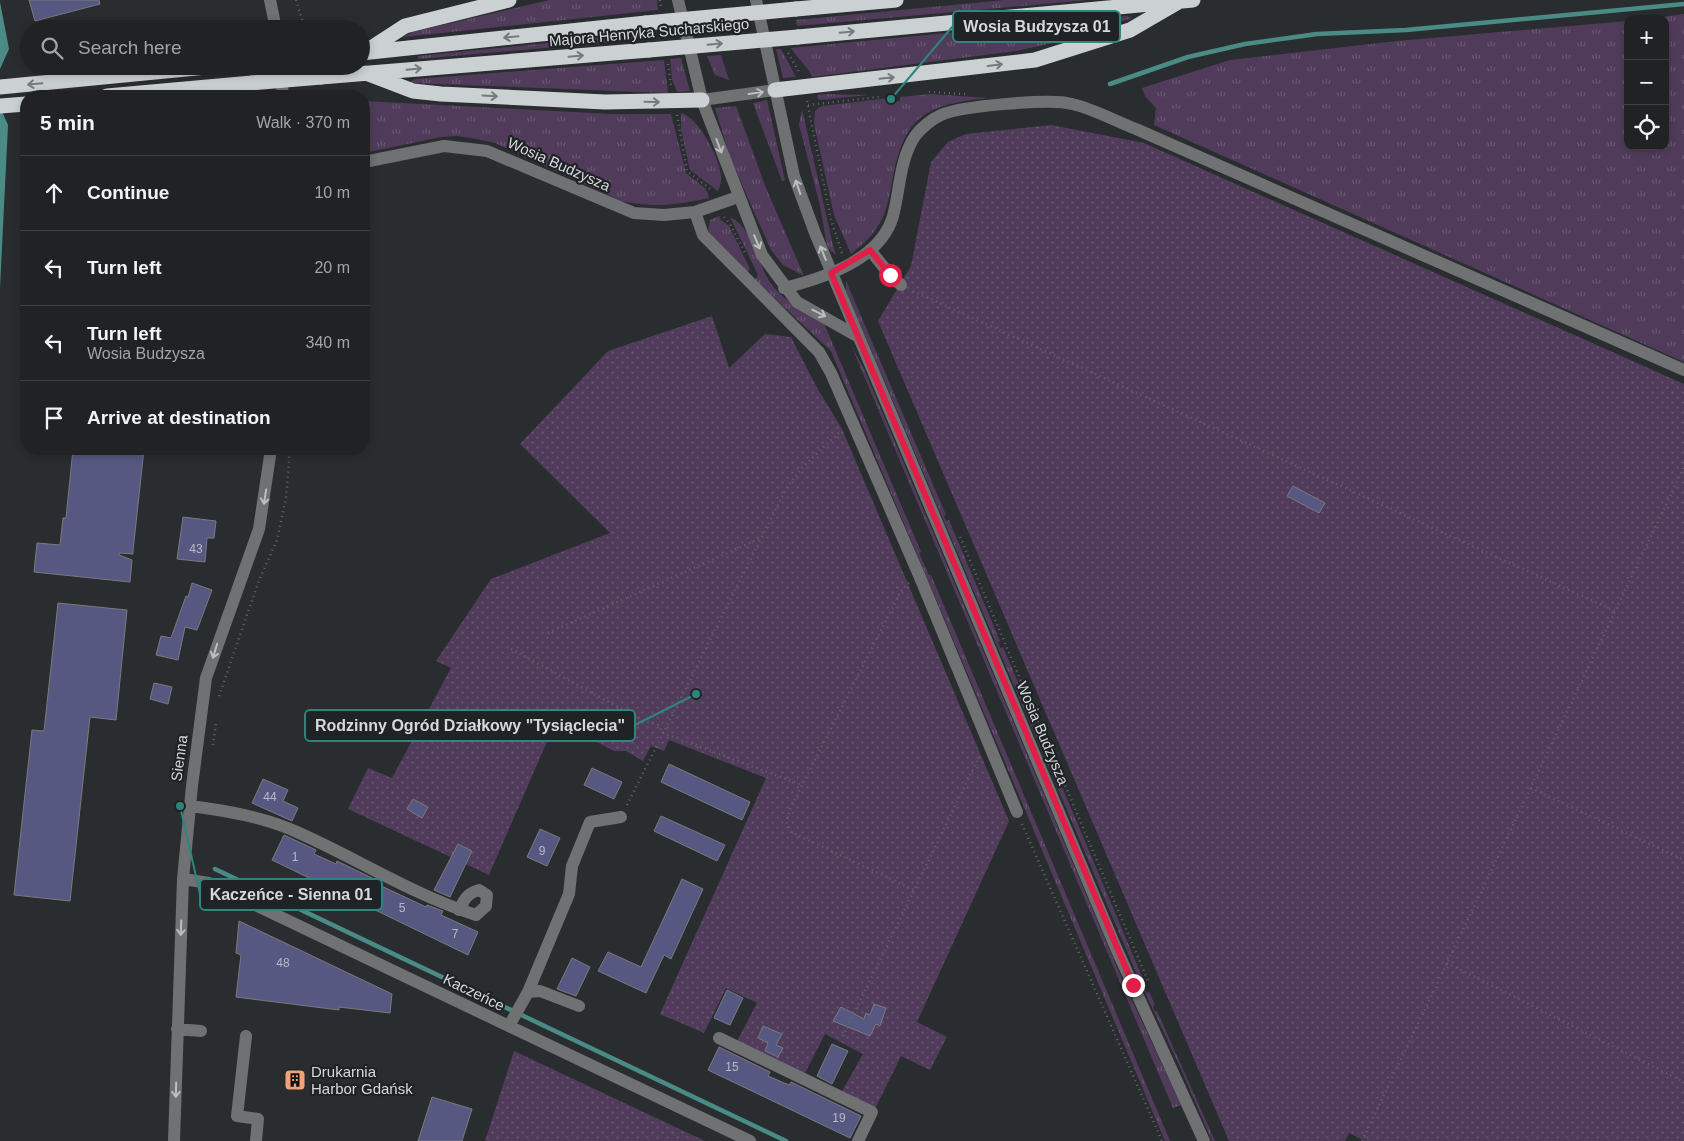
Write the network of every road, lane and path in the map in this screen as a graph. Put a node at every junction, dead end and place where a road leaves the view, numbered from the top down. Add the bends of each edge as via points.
1 (270, 0) edge
2 (296, 0) edge
3 (510, 0) edge
4 (660, 0) edge
5 (678, 0) edge
6 (756, 0) edge
7 (896, 0) edge
8 (1187, 1) edge
9 (661, 9) dead end
10 (274, 20) edge
11 (302, 20) edge
12 (370, 48) edge
13 (370, 52) edge
14 (668, 62) dead end
15 (370, 73) edge
16 (370, 74) edge
17 (122, 75) edge
18 (281, 75) edge
19 (336, 75) edge
20 (0, 87) edge
21 (174, 90) edge
22 (282, 90) edge
23 (775, 90) junction
24 (879, 97) dead end
25 (702, 100) junction
26 (674, 102) junction
27 (20, 104) edge
28 (0, 106) edge
29 (370, 161) edge
30 (738, 197) junction
31 (719, 205) junction
32 (695, 212) junction
33 (870, 250) junction
34 (746, 256) dead end
35 (846, 266) junction
36 (831, 273) junction
37 (901, 285) joint
38 (784, 288) junction
39 (856, 336) junction
40 (1684, 370) edge
41 (852, 422) junction
42 (270, 455) edge
43 (290, 455) edge
44 (1684, 467) edge
45 (958, 533) dead end
46 (762, 537) junction
47 (919, 575) junction
48 (1615, 611) junction
49 (548, 633) dead end
50 (511, 649) dead end
51 (218, 702) dead end
52 (216, 722) dead end
53 (663, 733) junction
54 (992, 749) junction
55 (212, 751) dead end
56 (802, 785) junction
57 (1531, 788) junction
58 (190, 806) junction
59 (1017, 812) joint
60 (621, 817) joint
61 (1684, 860) edge
62 (183, 879) junction
63 (914, 890) junction
64 (459, 910) dead end
65 (1447, 963) junction
66 (1151, 988) dead end
67 (525, 997) junction
68 (579, 1006) dead end
69 (511, 1023) junction
70 (177, 1029) junction
71 (200, 1031) dead end
72 (246, 1036) dead end
73 (843, 1036) dead end
74 (719, 1038) dead end
75 (1684, 1082) edge
76 (174, 1141) edge
77 (256, 1141) edge
78 (750, 1141) edge
79 (858, 1141) edge
80 (1162, 1141) edge
81 (1204, 1141) edge
82 (1362, 1141) edge

1 - 10 street
2 - 11 path
3 - 12 highway via 405,26
4 - 9 path
5 - 25 street
6 - 23 street, Wosia Budzysza
7 -> 13 highway, Majora Henryka Sucharskiego, bridge
15 -> 8 highway, Majora Henryka Sucharskiego, bridge
23 -> 8 highway via 1035,60 1130,30
14 - 26 path
16 -> 26 highway via 414,91 441,94
17 -> 20 highway
18 - 22 street
19 - 21 highway, Majora Henryka Sucharskiego, bridge
25 -> 23 street
36 -> 23 street, Wosia Budzysza via 794,176
24 - 35 path via 807,103 831,220
25 - 26 highway
25 -> 30 street
26 - 31 path via 688,171 711,189
27 - 28 highway
29 - 32 street, Wosia Budzysza via 444,146 464,147 488,151 634,213
30 - 31 street, Wosia Budzysza
30 -> 38 street via 762,255
31 - 32 street, Wosia Budzysza
31 - 34 path
32 - 41 street via 703,235 819,352
33 - 35 street
33 - 37 street
33 - 40 street via 886,232 894,215 908,149 927,124 961,109 1053,101 1072,104 1334,215
35 - 36 street
36 - 38 street
36 - 39 street, Wosia Budzysza
37 - 48 path
38 -> 39 street via 796,302
39 - 81 street, Wosia Budzysza via 1116,948
41 - 46 path via 799,470
41 - 47 street
42 -> 58 street, Sienna via 259,529 206,678
43 - 51 path via 286,498 277,540 230,659
44 - 48 path
45 - 66 path
46 - 49 path
46 - 53 path
47 - 54 street
47 - 56 path via 901,591
48 - 57 path
50 - 53 path via 658,725
52 - 55 path
53 - 56 path
53 - 60 path
54 - 59 street
54 - 63 path via 978,759
56 - 63 path via 786,821 791,832
57 - 61 path
57 - 65 path
58 - 62 street, Sienna
58 - 64 street via 296,831 429,899
59 - 80 path
60 - 67 street via 590,822 572,866 569,894
62 - 69 street, Kaczeńce via 209,884
62 -> 70 street, Sienna
63 - 73 path
65 - 75 path
65 - 82 path
67 - 68 street via 540,991
67 - 69 street
69 - 78 street, Kaczeńce
70 - 71 street
70 -> 76 street, Sienna
72 - 77 street via 237,1116 258,1119
74 - 79 street via 872,1112

